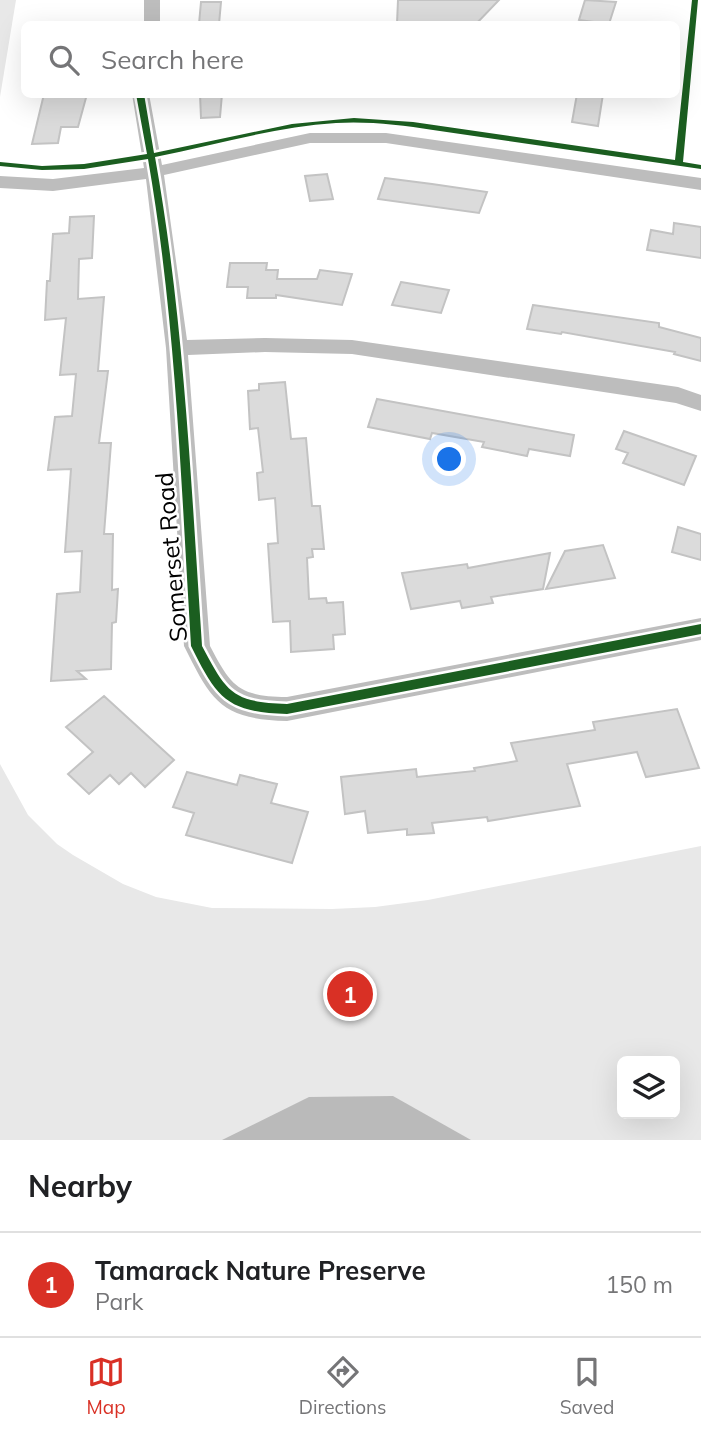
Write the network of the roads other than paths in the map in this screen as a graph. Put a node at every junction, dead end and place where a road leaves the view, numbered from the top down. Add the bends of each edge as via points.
1 (152, 0) edge
2 (152, 21) edge
3 (141, 98) edge
4 (154, 172) junction
5 (0, 182) edge
6 (701, 184) edge
7 (177, 348) junction
8 (701, 403) edge
9 (701, 629) edge

1 - 2 street
3 - 4 street, Somerset Road
4 - 5 street via 53,185
4 - 6 street via 310,138 347,137 386,138
4 - 7 street, Somerset Road
7 - 8 street via 352,347 626,387
7 - 9 street, Somerset Road via 197,646 218,687 236,701 261,709 287,709

